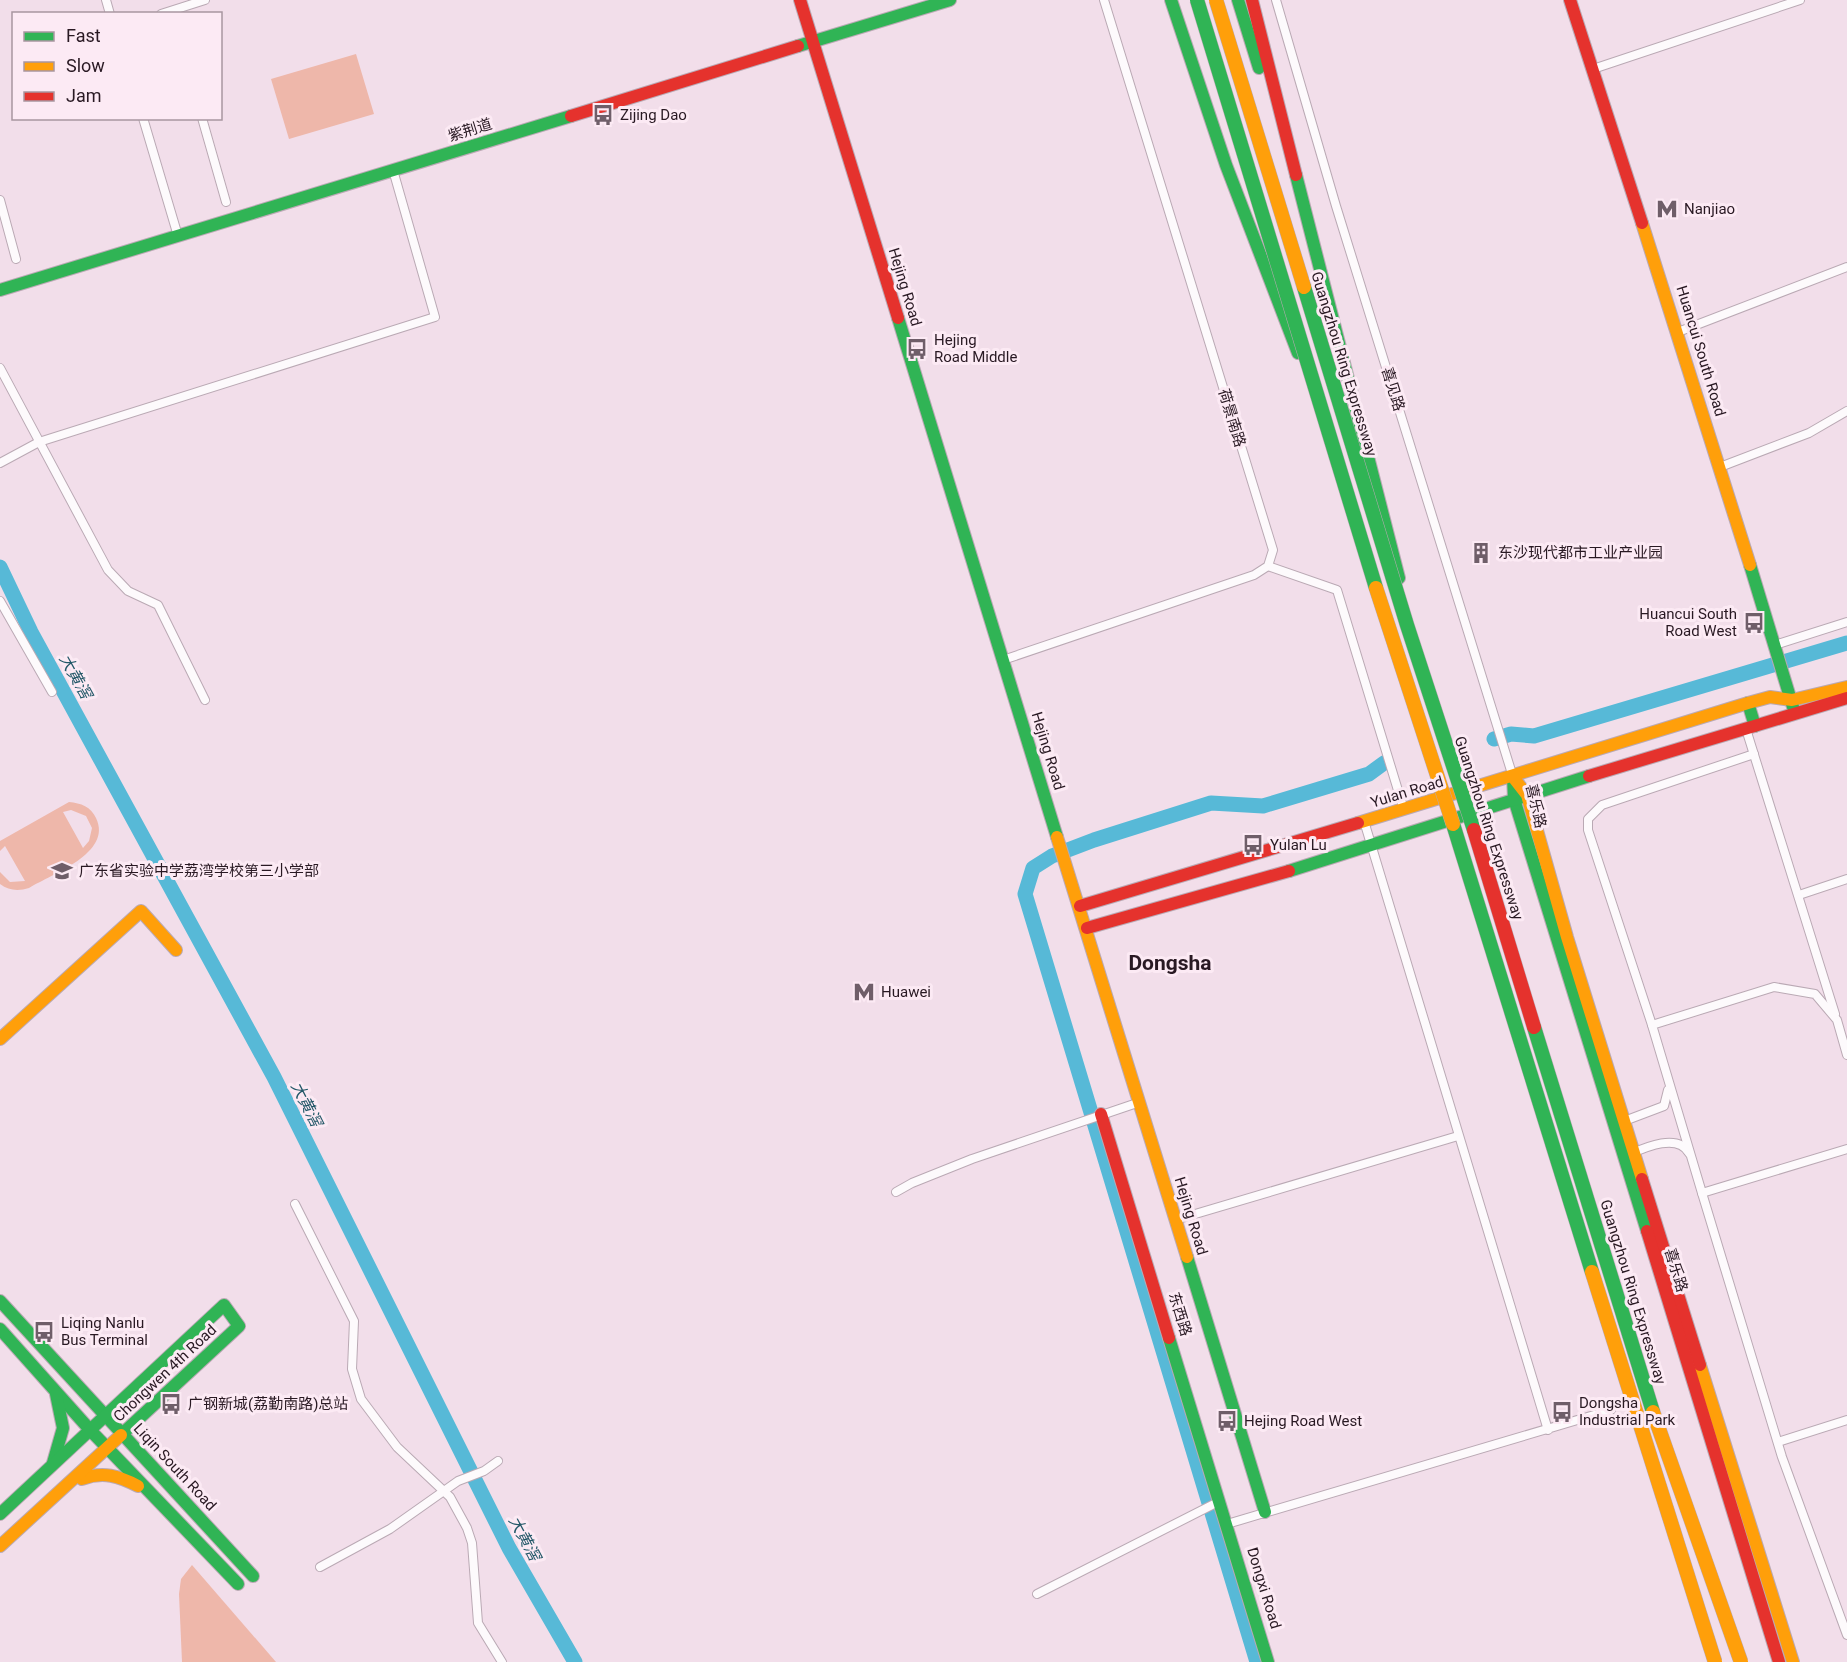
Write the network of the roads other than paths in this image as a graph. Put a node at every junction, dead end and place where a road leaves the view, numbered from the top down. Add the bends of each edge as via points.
1 (205, 0) edge
2 (800, 0) edge
3 (950, 0) edge
4 (1104, 0) edge
5 (1197, 0) edge
6 (1216, 0) edge
7 (1238, 0) edge
8 (1252, 0) edge
9 (1276, 0) edge
10 (1570, 0) edge
11 (1800, 0) edge
12 (1171, 3) edge
13 (171, 12) edge
14 (813, 43) junction
15 (1593, 69) junction
16 (144, 120) edge
17 (203, 120) edge
18 (393, 170) junction
19 (0, 200) edge
20 (226, 202) dead end
21 (178, 236) junction
22 (16, 259) dead end
23 (1847, 267) edge
24 (1323, 275) junction
25 (0, 290) edge
26 (1678, 332) junction
27 (0, 368) edge
28 (1847, 411) edge
29 (39, 442) junction
30 (0, 463) edge
31 (1720, 467) junction
32 (1268, 566) junction
33 (0, 601) edge
34 (1380, 602) junction
35 (1847, 622) edge
36 (1776, 647) junction
37 (1003, 660) junction
38 (1424, 678) junction
39 (1847, 687) edge
40 (52, 692) dead end
41 (1847, 698) edge
42 (205, 700) dead end
43 (1748, 703) junction
44 (1793, 707) junction
45 (1751, 727) junction
46 (1754, 754) junction
47 (1513, 777) junction
48 (1521, 797) junction
49 (1404, 810) junction
50 (1364, 821) junction
51 (1372, 845) junction
52 (1847, 879) edge
53 (1800, 895) junction
54 (1080, 906) junction
55 (1087, 928) junction
56 (176, 950) dead end
57 (1836, 1020) junction
58 (1652, 1025) junction
59 (0, 1039) edge
60 (1847, 1055) edge
61 (1668, 1081) junction
62 (1140, 1102) junction
63 (1101, 1114) junction
64 (1619, 1123) junction
65 (1458, 1136) junction
66 (1847, 1149) edge
67 (1629, 1154) junction
68 (1693, 1161) junction
69 (896, 1192) dead end
70 (1702, 1193) junction
71 (295, 1204) dead end
72 (1175, 1220) junction
73 (0, 1301) edge
74 (0, 1329) edge
75 (53, 1387) junction
76 (1611, 1410) dead end
77 (106, 1416) junction
78 (1847, 1420) edge
79 (1548, 1430) junction
80 (91, 1431) junction
81 (123, 1435) junction
82 (1778, 1442) junction
83 (108, 1449) junction
84 (498, 1461) dead end
85 (51, 1467) junction
86 (31, 1486) junction
87 (67, 1486) junction
88 (147, 1490) junction
89 (444, 1490) junction
90 (1220, 1501) junction
91 (47, 1504) junction
92 (1265, 1512) junction
93 (0, 1514) edge
94 (1227, 1524) junction
95 (0, 1546) edge
96 (320, 1567) dead end
97 (253, 1576) dead end
98 (238, 1584) dead end
99 (1037, 1594) dead end
100 (1847, 1635) edge
101 (502, 1662) edge
102 (1268, 1662) edge
103 (1715, 1662) edge
104 (1741, 1662) edge
105 (1779, 1662) edge
106 (1793, 1662) edge

1 - 13 street
2 - 14 main road, Hejing Road
3 - 14 main road, 紫荆道
4 - 32 street, 荷景南路 via 1273,550
5 - 34 main road, bridge
6 - 38 main road, Guangzhou Ring Expressway, bridge
7 - 24 main road
8 - 24 main road
9 - 47 street, 喜见路
10 - 15 main road, Huancui South Road
11 - 15 street
12 - 34 main road, bridge via 1226,165 1324,425
14 - 18 main road, 紫荆道
14 - 37 main road, Hejing Road
15 - 26 main road, Huancui South Road
16 - 21 street
17 - 20 street
18 - 21 main road, 紫荆道
18 - 29 street via 435,317
19 - 22 street
21 - 25 main road, 紫荆道
23 - 26 street
24 - 38 main road, bridge
26 - 31 main road, Huancui South Road
27 - 29 street
28 - 31 street via 1809,433
29 - 30 street
29 - 42 street via 108,570 128,591 158,605
31 - 36 main road, Huancui South Road
32 - 37 street via 1254,575
32 - 49 street via 1336,590
33 - 40 street
34 - 103 main road, bridge via 1459,842
35 - 36 street
36 - 44 main road, Huancui South Road
37 - 54 main road, Hejing Road
38 - 104 main road, Guangzhou Ring Expressway, bridge via 1664,1449
39 - 44 main road, Yulan Road
41 - 44 main road, Yulan Road
43 - 44 main road, Yulan Road via 1770,697
43 - 45 main road
43 - 47 main road, Yulan Road
44 - 45 main road, Yulan Road
45 - 46 street
45 - 48 main road, Yulan Road
46 - 53 street
46 - 58 street via 1602,805 1588,819 1588,830
47 - 48 main road, 喜乐路
47 - 49 main road, Yulan Road
48 - 51 main road, Yulan Road
48 - 64 main road, 喜乐路
49 - 50 main road, Yulan Road
50 - 51 street
50 - 54 main road, Yulan Road
51 - 55 main road, Yulan Road
51 - 65 street
52 - 53 street
53 - 57 street
54 - 55 main road, Hejing Road
55 - 62 main road, Hejing Road
56 - 59 main road via 141,911
57 - 58 street via 1815,994 1774,987
57 - 60 street
58 - 61 street
61 - 64 street via 1664,1106
61 - 68 street
62 - 63 street
62 - 72 main road, Hejing Road
63 - 69 street via 926,1177
63 - 90 main road, 东西路
64 - 67 main road, 喜乐路
65 - 72 street
65 - 79 street
66 - 70 street
67 - 68 street via 1671,1142 1687,1149
67 - 105 main road, 喜乐路
67 - 106 main road, 喜乐路
68 - 70 street
70 - 82 street
71 - 89 street via 354,1321 352,1369 361,1399 397,1447
72 - 92 main road, Hejing Road
73 - 77 main road, Liqin South Road
74 - 75 main road
75 - 80 main road
75 - 85 main road via 64,1416 64,1429
76 - 79 street
77 - 80 main road, Chongwen 4th Road
77 - 81 main road, Liqin South Road
77 - 81 main road, Chongwen 4th Road via 224,1305 239,1326
78 - 82 street
79 - 92 street
80 - 83 main road
80 - 85 main road, Chongwen 4th Road
81 - 83 main road, Chongwen 4th Road
81 - 97 main road, Liqin South Road
82 - 100 street
83 - 87 main road, Chongwen 4th Road
83 - 88 main road
84 - 89 street
85 - 86 main road, Chongwen 4th Road
86 - 91 main road via 40,1489
86 - 93 main road, Chongwen 4th Road
87 - 88 main road via 94,1473 106,1473
87 - 91 main road, Chongwen 4th Road
88 - 98 main road
89 - 96 street via 390,1529
89 - 101 street via 470,1536 478,1623
90 - 94 main road, 东西路
90 - 99 street
91 - 95 main road, Chongwen 4th Road
92 - 94 street
94 - 102 main road, Dongxi Road

